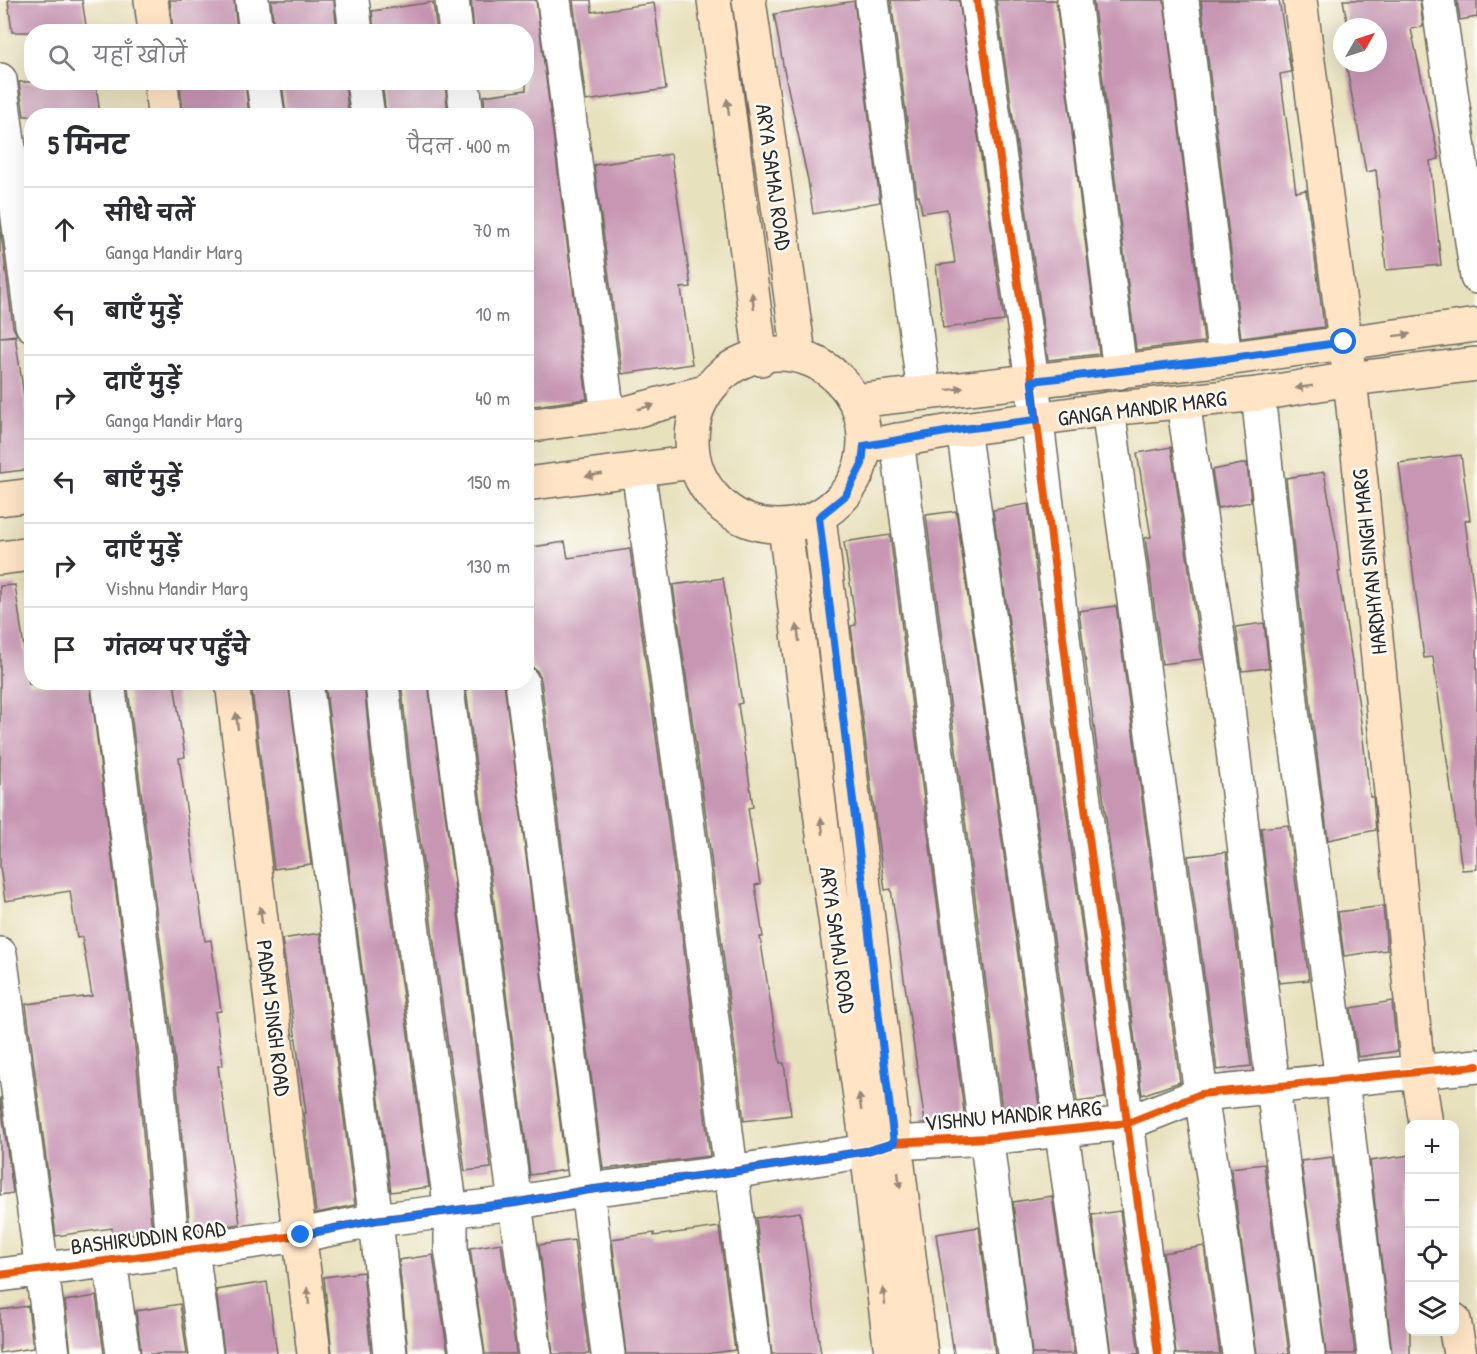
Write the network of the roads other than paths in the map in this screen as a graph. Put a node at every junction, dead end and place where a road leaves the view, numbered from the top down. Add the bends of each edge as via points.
1 (151, 0) edge
2 (252, 0) edge
3 (352, 0) edge
4 (452, 0) edge
5 (554, 0) edge
6 (714, 0) edge
7 (749, 0) edge
8 (872, 0) edge
9 (977, 0) edge
10 (1074, 0) edge
11 (1182, 0) edge
12 (1300, 0) edge
13 (1438, 0) edge
14 (154, 24) edge
15 (255, 24) edge
16 (355, 24) edge
17 (455, 24) edge
18 (0, 80) edge
19 (162, 90) edge
20 (264, 90) edge
21 (364, 90) edge
22 (464, 90) edge
23 (163, 108) edge
24 (267, 108) edge
25 (367, 108) edge
26 (466, 108) edge
27 (24, 264) edge
28 (1477, 277) edge
29 (1477, 325) edge
30 (1344, 342) junction
31 (799, 354) junction
32 (761, 359) junction
33 (1225, 359) junction
34 (1477, 364) edge
35 (1120, 372) junction
36 (1350, 379) junction
37 (1032, 381) junction
38 (705, 392) junction
39 (924, 393) junction
40 (1258, 394) junction
41 (855, 401) junction
42 (1183, 402) junction
43 (1108, 409) junction
44 (608, 415) junction
45 (1036, 420) junction
46 (534, 425) edge
47 (963, 429) junction
48 (897, 440) junction
49 (864, 446) junction
50 (694, 462) junction
51 (638, 470) junction
52 (534, 483) edge
53 (24, 496) edge
54 (0, 500) edge
55 (819, 517) junction
56 (785, 527) junction
57 (24, 555) edge
58 (0, 558) edge
59 (109, 690) edge
60 (233, 690) edge
61 (307, 690) edge
62 (383, 690) edge
63 (447, 690) edge
64 (523, 690) edge
65 (0, 954) edge
66 (1477, 1066) edge
67 (1418, 1072) junction
68 (1342, 1080) junction
69 (1273, 1088) junction
70 (1201, 1094) junction
71 (1425, 1120) edge
72 (1128, 1123) junction
73 (1063, 1129) junction
74 (987, 1138) junction
75 (881, 1147) junction
76 (731, 1172) junction
77 (588, 1190) junction
78 (514, 1203) junction
79 (451, 1211) junction
80 (376, 1220) junction
81 (301, 1235) junction
82 (183, 1251) junction
83 (110, 1260) junction
84 (42, 1269) junction
85 (0, 1275) edge
86 (1457, 1336) edge
87 (53, 1354) edge
88 (123, 1354) edge
89 (206, 1354) edge
90 (314, 1354) edge
91 (390, 1354) edge
92 (467, 1354) edge
93 (535, 1354) edge
94 (608, 1354) edge
95 (754, 1354) edge
96 (891, 1354) edge
97 (921, 1354) edge
98 (1014, 1354) edge
99 (1093, 1354) edge
100 (1158, 1354) edge
101 (1239, 1354) edge
102 (1308, 1354) edge
103 (1374, 1354) edge
104 (1460, 1354) edge

1 - 14 street
2 - 15 street
3 - 16 street
4 - 17 street
5 - 44 street
32 -> 6 street
7 - 31 street, ARYA SAMAJ ROAD
8 - 39 street
9 - 37 street
10 - 35 street
11 - 33 street
12 - 30 street, HARDHYAN SINGH MARG
13 - 28 street
18 - 27 street
19 - 23 street
20 - 24 street
21 - 25 street
22 - 26 street
30 -> 29 street, GANGA MANDIR MARG
30 - 33 street, GANGA MANDIR MARG
30 - 36 street, HARDHYAN SINGH MARG
31 - 32 street
31 - 41 street via 831,369
32 - 38 street via 730,366
33 - 35 street, GANGA MANDIR MARG
34 - 36 street, GANGA MANDIR MARG
35 - 37 street, GANGA MANDIR MARG
36 -> 40 street, GANGA MANDIR MARG
36 - 67 street, HARDHYAN SINGH MARG
39 -> 37 street, GANGA MANDIR MARG
37 - 45 street
44 -> 38 street
38 - 50 street via 692,426
39 - 41 street, GANGA MANDIR MARG
40 - 42 street, GANGA MANDIR MARG
40 - 68 street via 1293,719
41 - 49 street via 865,429
42 - 43 street, GANGA MANDIR MARG
42 - 69 street via 1225,683
43 - 45 street, GANGA MANDIR MARG
43 - 70 street
44 - 46 street
45 - 47 street, GANGA MANDIR MARG
45 - 72 street
47 - 48 street, GANGA MANDIR MARG
47 - 73 street
48 - 49 street, GANGA MANDIR MARG
48 - 74 street
49 - 55 street via 862,464 846,495
50 - 51 street
50 - 56 street via 707,489 728,511 755,524
51 -> 52 street
51 - 76 street
53 - 54 street
55 - 56 street
55 - 75 street
75 -> 56 street, ARYA SAMAJ ROAD via 823,838
57 - 58 street
59 - 82 street
81 -> 60 street, PADAM SINGH ROAD
61 - 80 street
62 - 79 street
63 - 78 street
64 - 77 street
65 - 84 street
66 - 67 street, VISHNU MANDIR MARG
67 - 68 street, VISHNU MANDIR MARG
67 - 71 street, HARDHYAN SINGH MARG
68 - 69 street, VISHNU MANDIR MARG
68 - 103 street
69 - 70 street, VISHNU MANDIR MARG
69 - 102 street
70 - 72 street, VISHNU MANDIR MARG
70 - 101 street
72 - 73 street, VISHNU MANDIR MARG
72 - 100 street
73 - 74 street, VISHNU MANDIR MARG
73 - 99 street
74 - 75 street, VISHNU MANDIR MARG
74 - 98 street
75 - 76 street, VISHNU MANDIR MARG
96 -> 75 street, ARYA SAMAJ ROAD
75 -> 97 street
76 - 77 street, VISHNU MANDIR MARG
76 - 95 street
77 - 78 street, VISHNU MANDIR MARG
77 - 94 street
78 - 79 street, VISHNU MANDIR MARG
78 - 93 street
79 - 80 street, VISHNU MANDIR MARG
79 - 92 street via 450,1248
80 - 81 street, VISHNU MANDIR MARG
80 - 91 street
81 - 82 street, BASHIRUDDIN ROAD
90 -> 81 street, PADAM SINGH ROAD
82 - 83 street, BASHIRUDDIN ROAD
82 - 89 street
83 - 84 street, BASHIRUDDIN ROAD
83 - 88 street
84 - 85 street, BASHIRUDDIN ROAD
84 - 87 street
86 - 104 street

